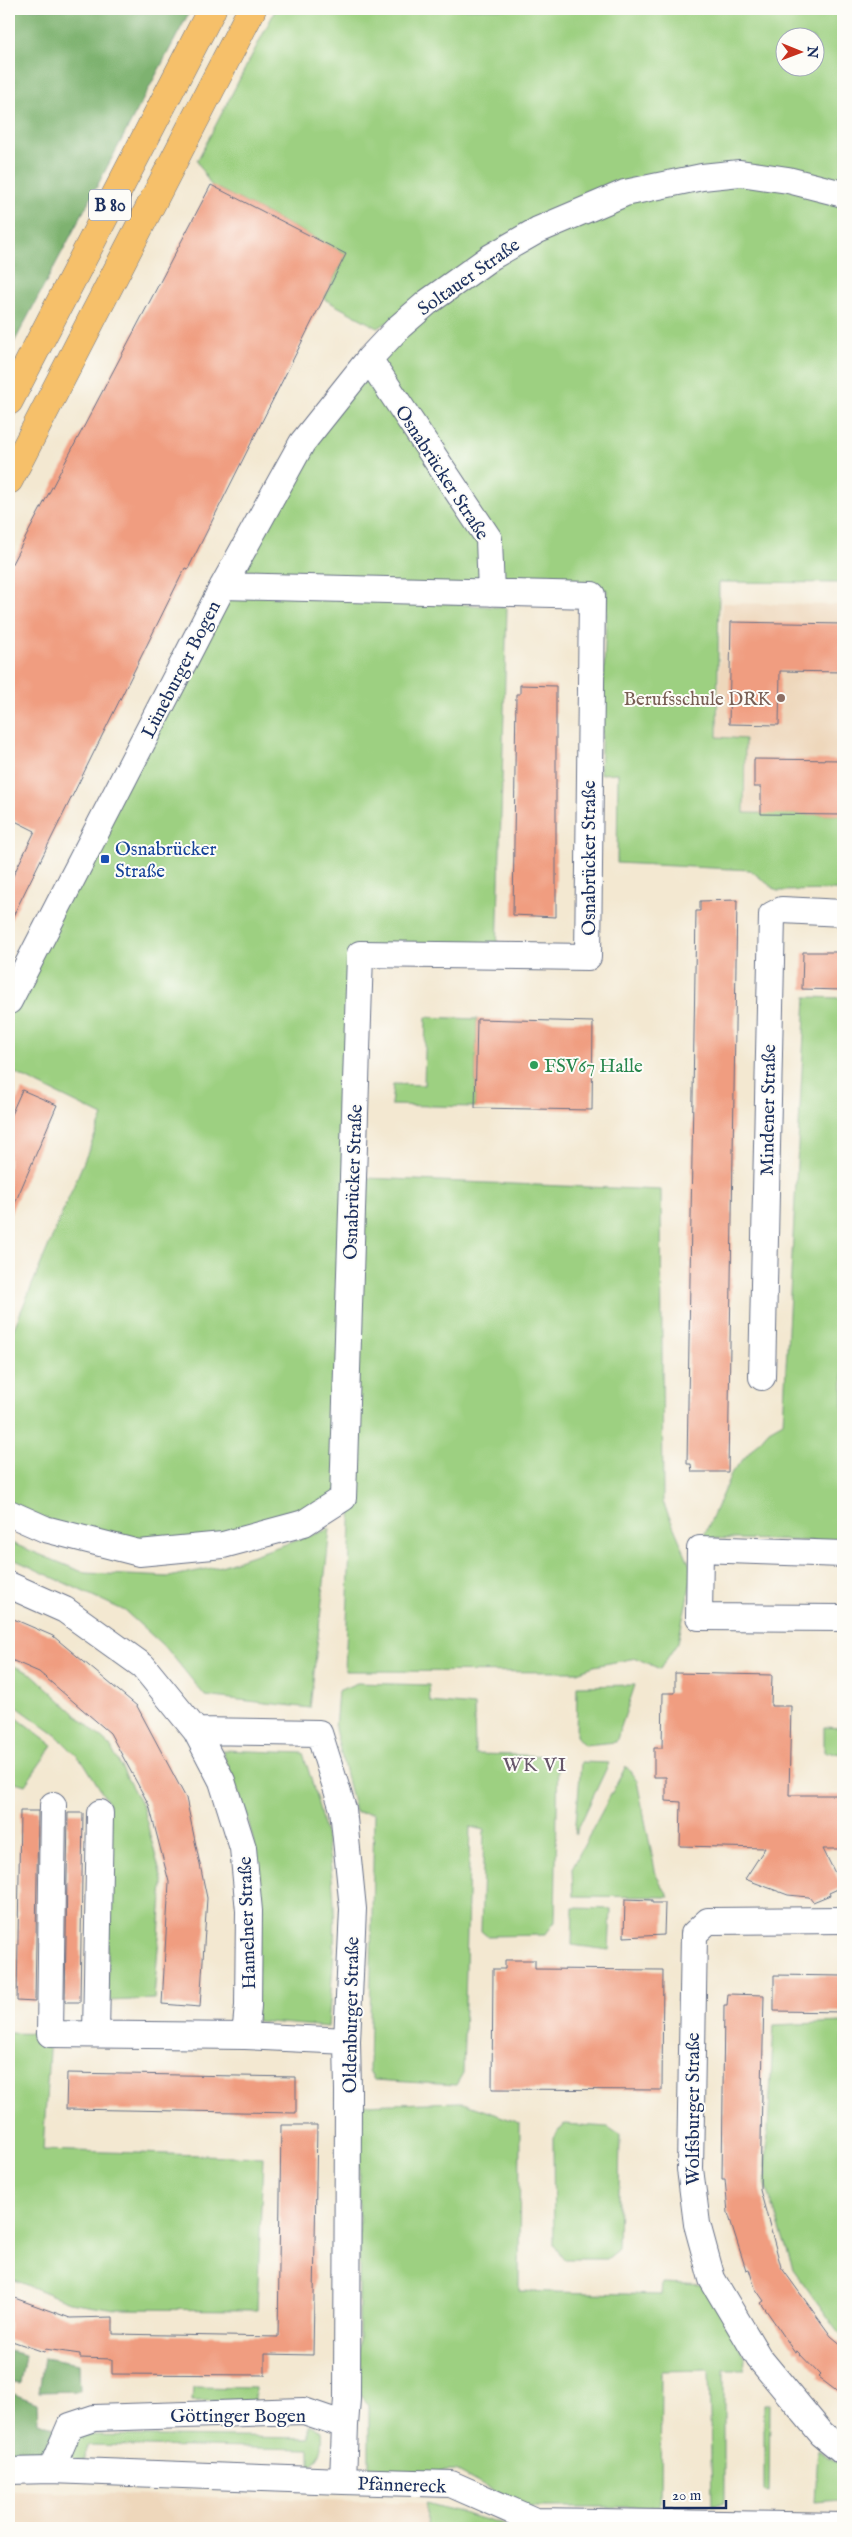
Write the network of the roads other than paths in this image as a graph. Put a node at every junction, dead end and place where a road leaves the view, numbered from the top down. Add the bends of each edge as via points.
1 (212, 9) edge
2 (252, 9) edge
3 (843, 194) edge
4 (369, 359) junction
5 (9, 401) edge
6 (9, 480) edge
7 (222, 586) junction
8 (491, 594) junction
9 (592, 596) joint
10 (843, 913) edge
11 (9, 1001) edge
12 (762, 1377) dead end
13 (9, 1513) edge
14 (843, 1554) edge
15 (9, 1585) edge
16 (843, 1618) edge
17 (196, 1731) junction
18 (53, 1805) dead end
19 (100, 1813) dead end
20 (843, 1920) edge
21 (96, 2034) junction
22 (245, 2036) junction
23 (347, 2041) junction
24 (345, 2425) junction
25 (843, 2451) edge
26 (51, 2470) junction
27 (9, 2471) edge
28 (343, 2482) junction
29 (843, 2526) edge

1 - 5 highway, B 80
2 - 6 highway, B 80
3 - 4 street, Soltauer Straße via 788,180 740,173 702,176 625,193 538,230 491,257 428,302
4 - 7 street, Soltauer Straße via 302,442
4 - 8 street, Osnabrücker Straße via 489,539
7 - 8 street, Lüneburger Bogen
7 - 11 street, Lüneburger Bogen
8 - 9 street, Lüneburger Bogen
9 - 13 street, Osnabrücker Straße via 588,957 360,954 343,1498 304,1523 223,1545 139,1553 45,1529
10 - 12 street, Mindener Straße via 782,910 772,915
14 - 16 street via 700,1549 699,1617
15 - 17 street, Hamelner Straße via 65,1610 143,1666
17 - 22 street, Hamelner Straße via 222,1781 243,1848 249,1911
17 - 23 street, Oldenburger Straße via 319,1733 342,1809 353,1910
18 - 21 street via 50,2034
19 - 21 street
20 - 25 street, Wolfsburger Straße via 708,1920 694,1934 690,2169 697,2224 712,2279 759,2358 822,2434
21 - 22 street
22 - 23 street
23 - 24 street, Oldenburger Straße via 348,2339
24 - 26 street, Göttinger Bogen via 304,2411 94,2418 70,2426
24 - 28 street
26 - 27 street
26 - 28 street
28 - 29 street, Pfännereck via 451,2484 535,2521

